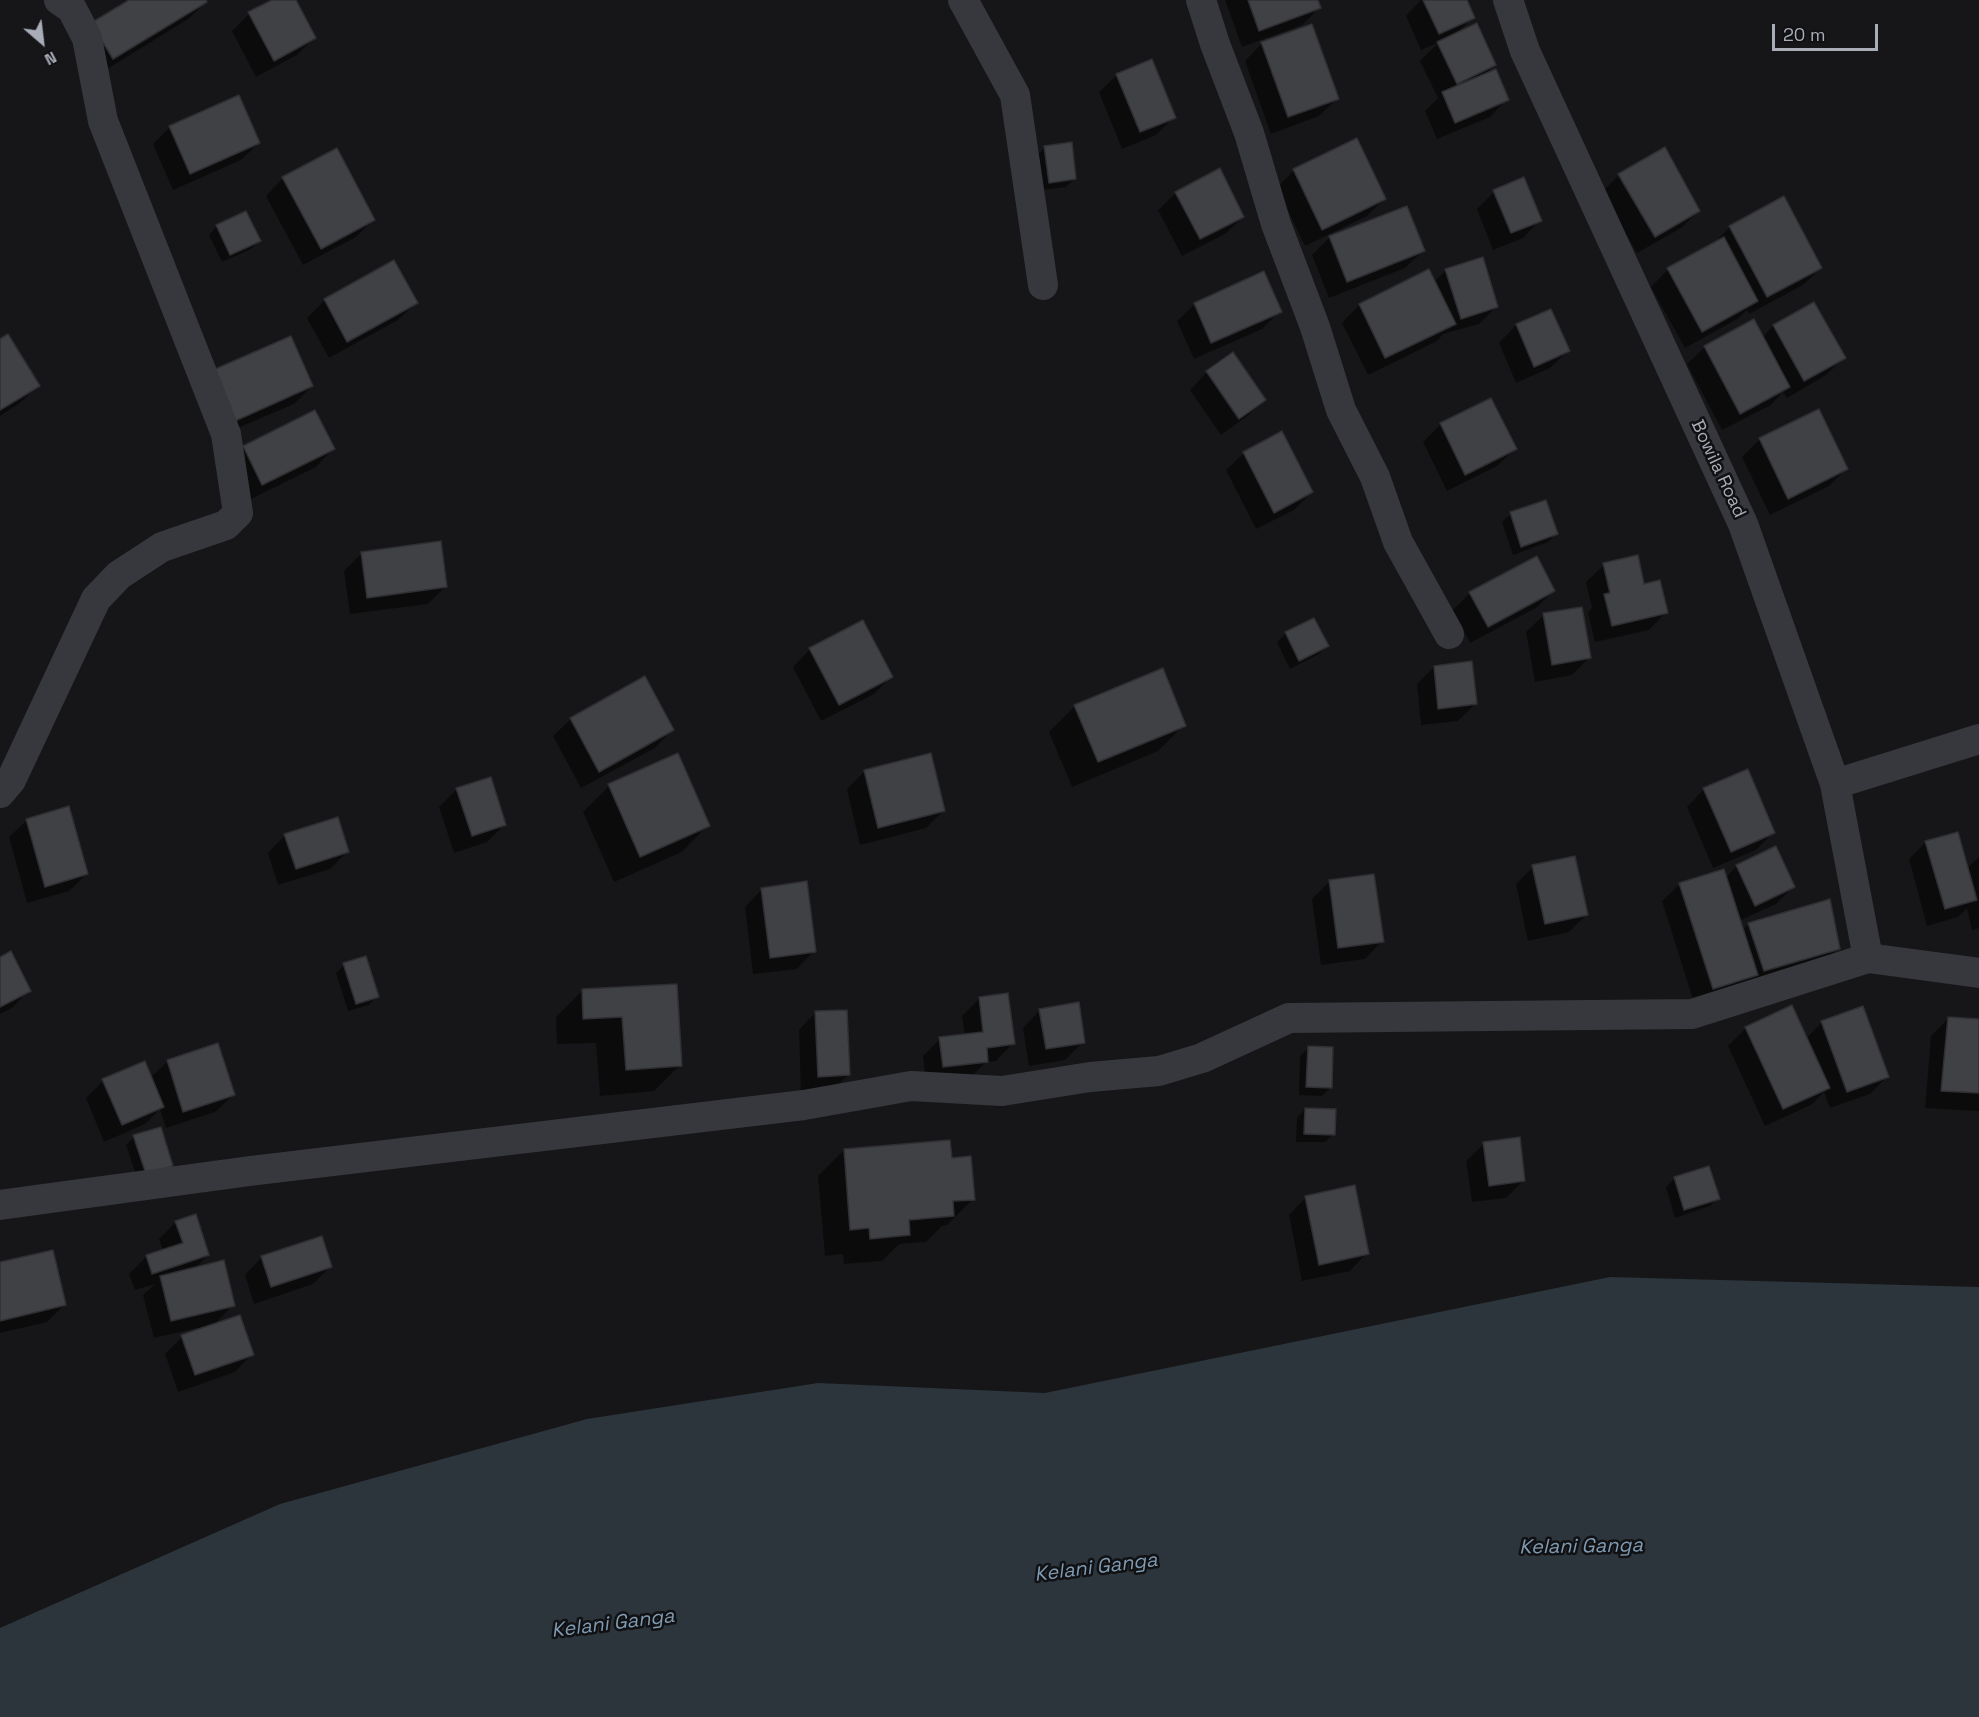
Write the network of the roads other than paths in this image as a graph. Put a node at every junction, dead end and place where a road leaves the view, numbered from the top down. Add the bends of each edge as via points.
1 (58, 0) edge
2 (963, 0) edge
3 (1201, 0) edge
4 (1508, 0) edge
5 (1043, 285) dead end
6 (1449, 634) dead end
7 (1979, 739) edge
8 (1835, 784) junction
9 (0, 793) edge
10 (1868, 958) junction
11 (1979, 973) edge
12 (0, 1205) edge

1 - 9 street via 72,9 87,38 103,121 226,434 238,513 226,525 162,546 119,575 96,599 11,780
2 - 5 street via 1015,94
3 - 6 street via 1341,410 1375,477 1398,542
4 - 8 street, Bowila Road via 1524,51 1743,524
7 - 8 street
8 - 10 street, Bowila Road
10 - 11 street
10 - 12 street via 1692,1014 1289,1018 1202,1059 1159,1071 1002,1091 911,1086 804,1105

